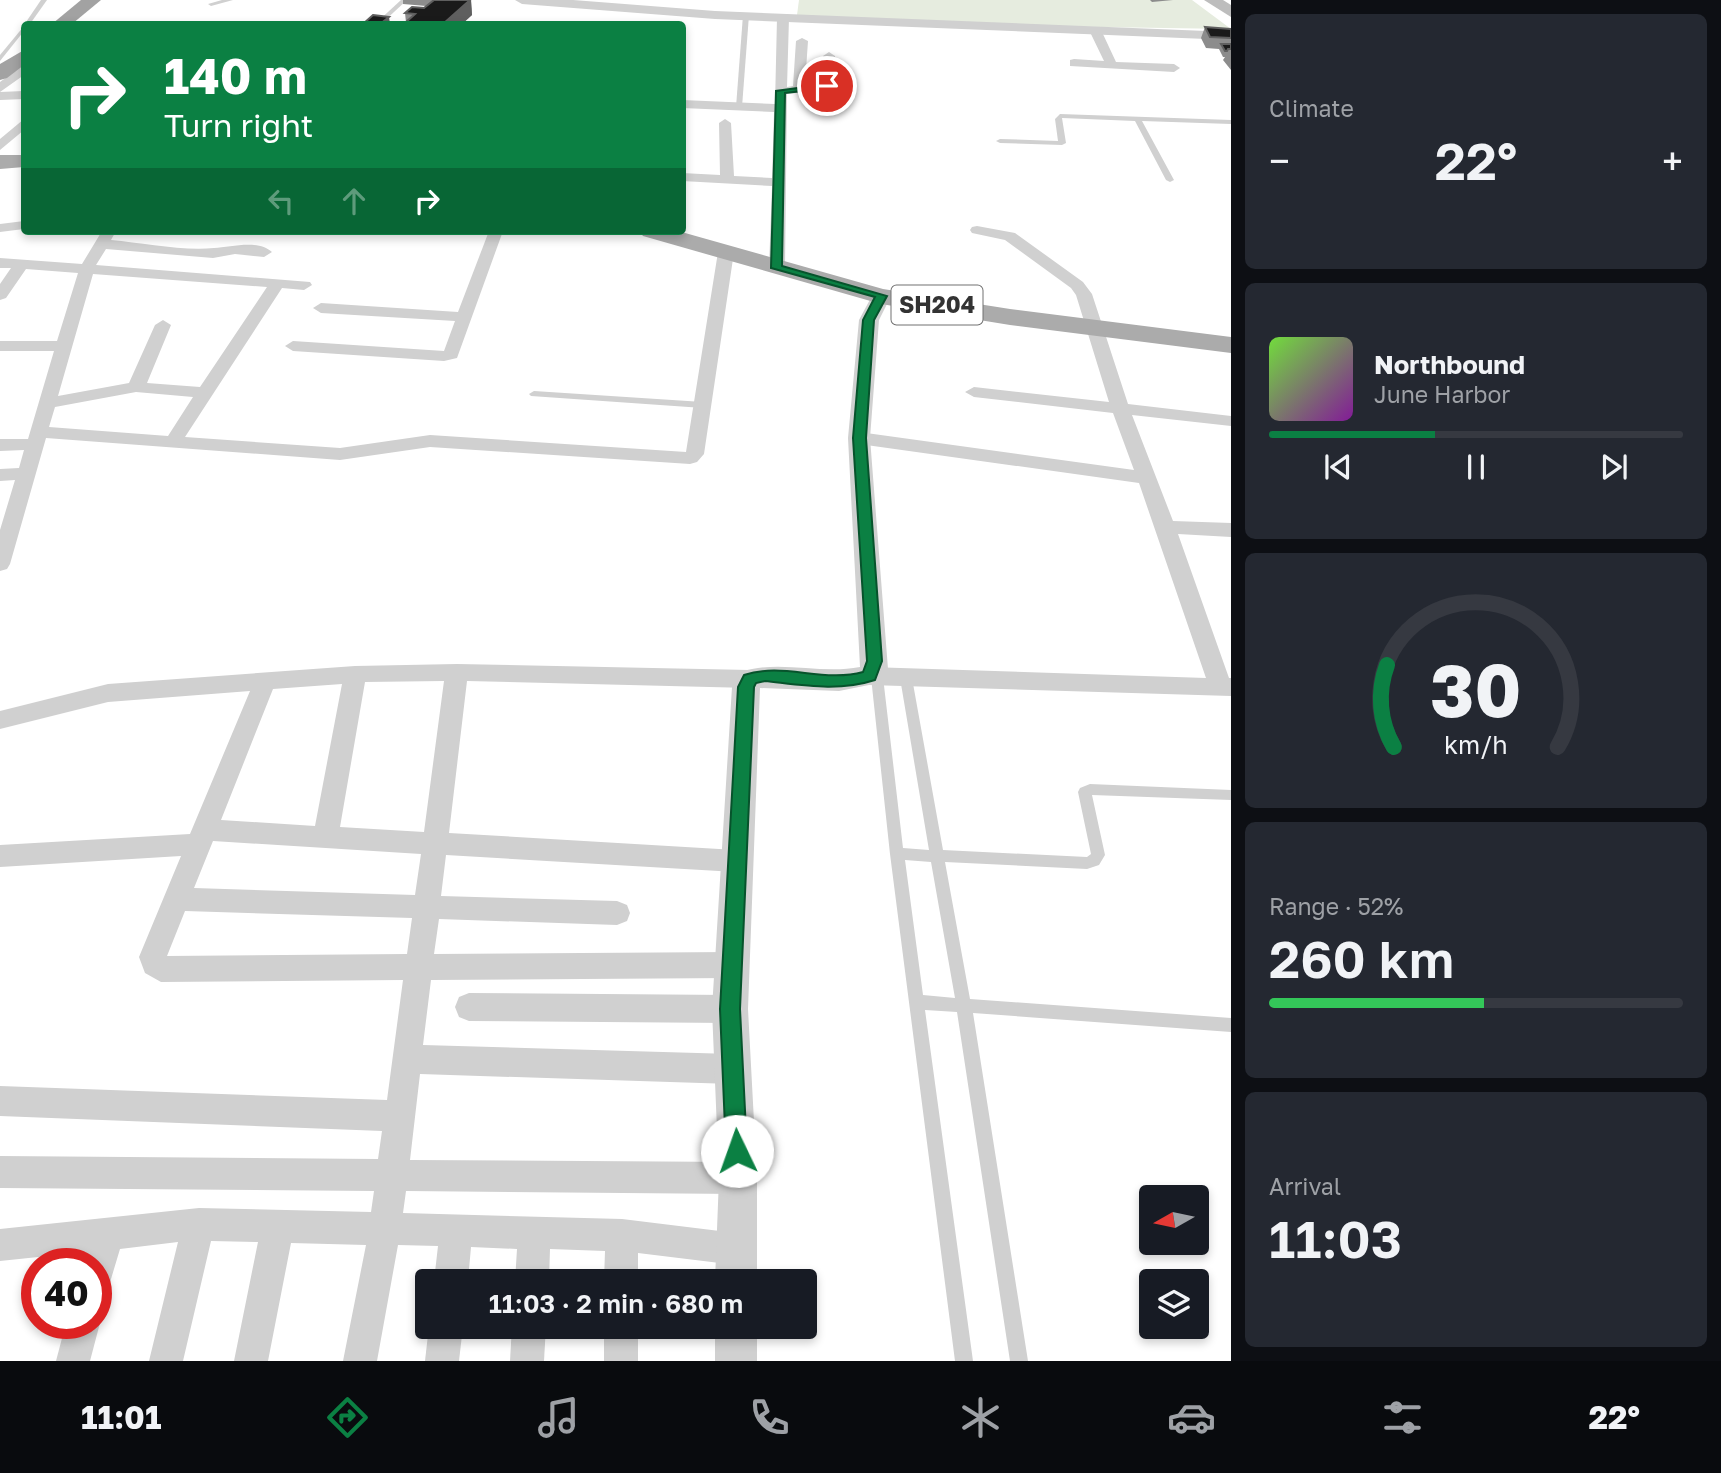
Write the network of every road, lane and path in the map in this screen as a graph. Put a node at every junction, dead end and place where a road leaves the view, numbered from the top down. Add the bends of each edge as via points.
1 (44, 0) edge
2 (92, 0) edge
3 (103, 0) edge
4 (230, 0) edge
5 (404, 0) edge
6 (522, 0) edge
7 (576, 0) edge
8 (1212, 0) edge
9 (211, 4) dead end
10 (616, 6) junction
11 (1231, 12) edge
12 (742, 15) junction
13 (783, 18) junction
14 (29, 21) edge
15 (65, 21) edge
16 (77, 21) edge
17 (381, 21) edge
18 (1096, 32) junction
19 (21, 37) edge
20 (1231, 37) edge
21 (802, 41) dead end
22 (829, 55) dead end
23 (9, 62) edge
24 (1074, 63) dead end
25 (1112, 65) junction
26 (1174, 68) dead end
27 (21, 72) edge
28 (0, 88) edge
29 (799, 89) junction
30 (780, 91) junction
31 (21, 95) edge
32 (0, 96) edge
33 (686, 104) edge
34 (722, 106) junction
35 (739, 107) junction
36 (780, 108) junction
37 (686, 117) edge
38 (1137, 118) junction
39 (1231, 122) edge
40 (725, 123) dead end
41 (21, 126) edge
42 (1000, 141) dead end
43 (0, 146) edge
44 (21, 159) edge
45 (0, 160) edge
46 (686, 166) edge
47 (727, 175) junction
48 (686, 177) edge
49 (1170, 180) dead end
50 (778, 181) junction
51 (21, 225) edge
52 (0, 228) edge
53 (977, 230) dead end
54 (495, 235) edge
55 (665, 235) edge
56 (106, 237) edge
57 (264, 252) dead end
58 (726, 252) junction
59 (0, 263) edge
60 (22, 264) junction
61 (87, 268) junction
62 (777, 268) junction
63 (277, 283) junction
64 (303, 285) dead end
65 (0, 295) edge
66 (881, 296) junction
67 (321, 308) dead end
68 (465, 317) junction
69 (163, 325) dead end
70 (1093, 329) junction
71 (1231, 345) edge
72 (0, 346) edge
73 (62, 346) junction
74 (293, 346) dead end
75 (136, 387) junction
76 (974, 392) dead end
77 (205, 393) junction
78 (534, 394) dead end
79 (47, 402) junction
80 (703, 405) junction
81 (1120, 408) junction
82 (1231, 421) edge
83 (37, 438) junction
84 (859, 438) junction
85 (173, 442) junction
86 (0, 445) edge
87 (26, 474) junction
88 (0, 475) edge
89 (1146, 478) junction
90 (1165, 527) junction
91 (1231, 530) edge
92 (4, 538) edge
93 (0, 565) edge
94 (457, 672) junction
95 (355, 674) junction
96 (873, 677) junction
97 (906, 678) junction
98 (750, 679) junction
99 (265, 681) junction
100 (1226, 687) edge
101 (0, 720) edge
102 (1231, 794) edge
103 (201, 837) junction
104 (326, 837) junction
105 (436, 842) junction
106 (897, 854) junction
107 (0, 856) edge
108 (937, 857) junction
109 (736, 861) junction
110 (176, 899) junction
111 (427, 905) junction
112 (617, 913) dead end
113 (732, 965) junction
114 (419, 966) junction
115 (917, 1002) junction
116 (469, 1007) dead end
117 (964, 1007) junction
118 (730, 1009) junction
119 (1231, 1025) edge
120 (407, 1059) junction
121 (732, 1069) junction
122 (0, 1101) edge
123 (400, 1116) junction
124 (0, 1172) edge
125 (392, 1175) junction
126 (738, 1178) junction
127 (199, 1224) junction
128 (278, 1226) junction
129 (385, 1229) junction
130 (456, 1231) junction
131 (534, 1233) junction
132 (108, 1234) junction
133 (622, 1235) junction
134 (1, 1247) edge
135 (104, 1248) edge
136 (736, 1249) junction
137 (451, 1269) edge
138 (532, 1269) edge
139 (621, 1269) edge
140 (736, 1269) edge
141 (79, 1339) edge
142 (445, 1339) edge
143 (528, 1339) edge
144 (621, 1339) edge
145 (736, 1339) edge
146 (73, 1361) edge
147 (166, 1361) edge
148 (251, 1361) edge
149 (360, 1361) edge
150 (442, 1361) edge
151 (527, 1361) edge
152 (621, 1361) edge
153 (736, 1361) edge
154 (964, 1361) edge
155 (1019, 1361) edge

1 - 14 lane
2 - 15 highway
3 - 16 highway
4 - 9 lane
5 - 17 lane
6 - 10 street
7 - 10 street
8 - 11 main road
10 - 12 street
12 - 13 street
12 - 35 lane
13 - 18 street
13 - 30 street
18 - 20 street
18 - 25 street
19 - 23 lane
21 - 29 street
22 - 29 street via 832,85 814,82
24 - 25 street
25 - 26 street
27 - 28 street
29 - 30 street
30 - 36 street
31 - 32 street
33 - 34 street
34 - 35 street
34 - 37 street via 715,118
35 - 36 street
36 - 50 street
38 - 39 lane
38 - 42 lane via 1060,116 1062,143
38 - 49 lane
40 - 47 street
41 - 43 street
44 - 45 main road
46 - 47 street
47 - 48 street
47 - 50 street
50 - 62 street
51 - 52 street
53 - 70 street via 1010,236 1077,285 1084,294
54 - 68 street
55 - 58 main road, SH204
56 - 57 street via 213,253 235,249
56 - 61 street
58 - 62 main road, SH204
58 - 80 street
59 - 60 street
60 - 61 street
60 - 65 street
61 - 63 street
61 - 73 street
62 - 66 main road, SH204
63 - 64 street
63 - 77 street
66 - 70 main road, SH204
66 - 84 street via 869,320
67 - 68 street
68 - 74 street via 455,349 448,355
69 - 75 street
70 - 71 main road, SH204
70 - 81 street
72 - 73 street
73 - 79 street
75 - 77 street
75 - 79 street
76 - 81 street
77 - 85 street
78 - 80 lane
79 - 83 street
80 - 85 street via 695,454 682,459 430,440 340,454
81 - 82 street
81 - 89 street
83 - 85 street
83 - 86 street
83 - 87 street
84 - 89 street
84 - 96 street
87 - 88 street
87 - 92 street
89 - 90 street
90 - 91 street
90 - 100 street
92 - 93 street
94 - 95 street
94 - 98 street
94 - 105 street
95 - 99 street
95 - 104 street
96 - 97 street
96 - 98 street via 832,682 765,675
96 - 106 lane
97 - 100 street
97 - 108 lane
98 - 109 street
99 - 101 street via 108,693
99 - 103 street
102 - 108 lane via 1090,789 1085,792 1098,855 1087,863
103 - 104 street
103 - 107 street
103 - 110 street
104 - 105 street
105 - 109 street
105 - 111 street
106 - 108 lane
106 - 115 lane
108 - 117 lane
109 - 113 street
110 - 111 street
110 - 114 street via 153,957 161,969
111 - 112 street
111 - 114 street
113 - 114 street
113 - 118 street
114 - 120 street
115 - 117 lane
115 - 154 lane
116 - 118 street
117 - 119 lane
117 - 155 lane
118 - 121 street
120 - 121 street
120 - 123 street
121 - 126 street
122 - 123 street
123 - 125 street
124 - 125 street
125 - 126 street
125 - 129 street
126 - 136 street
127 - 128 street
127 - 132 street
127 - 147 street
128 - 129 street
128 - 148 street
129 - 130 street
129 - 149 street
130 - 131 street
130 - 137 street
131 - 133 street
131 - 138 street
132 - 134 street
132 - 135 street
133 - 136 street
133 - 139 street
136 - 140 street
141 - 146 street
142 - 150 street
143 - 151 street
144 - 152 street
145 - 153 street

